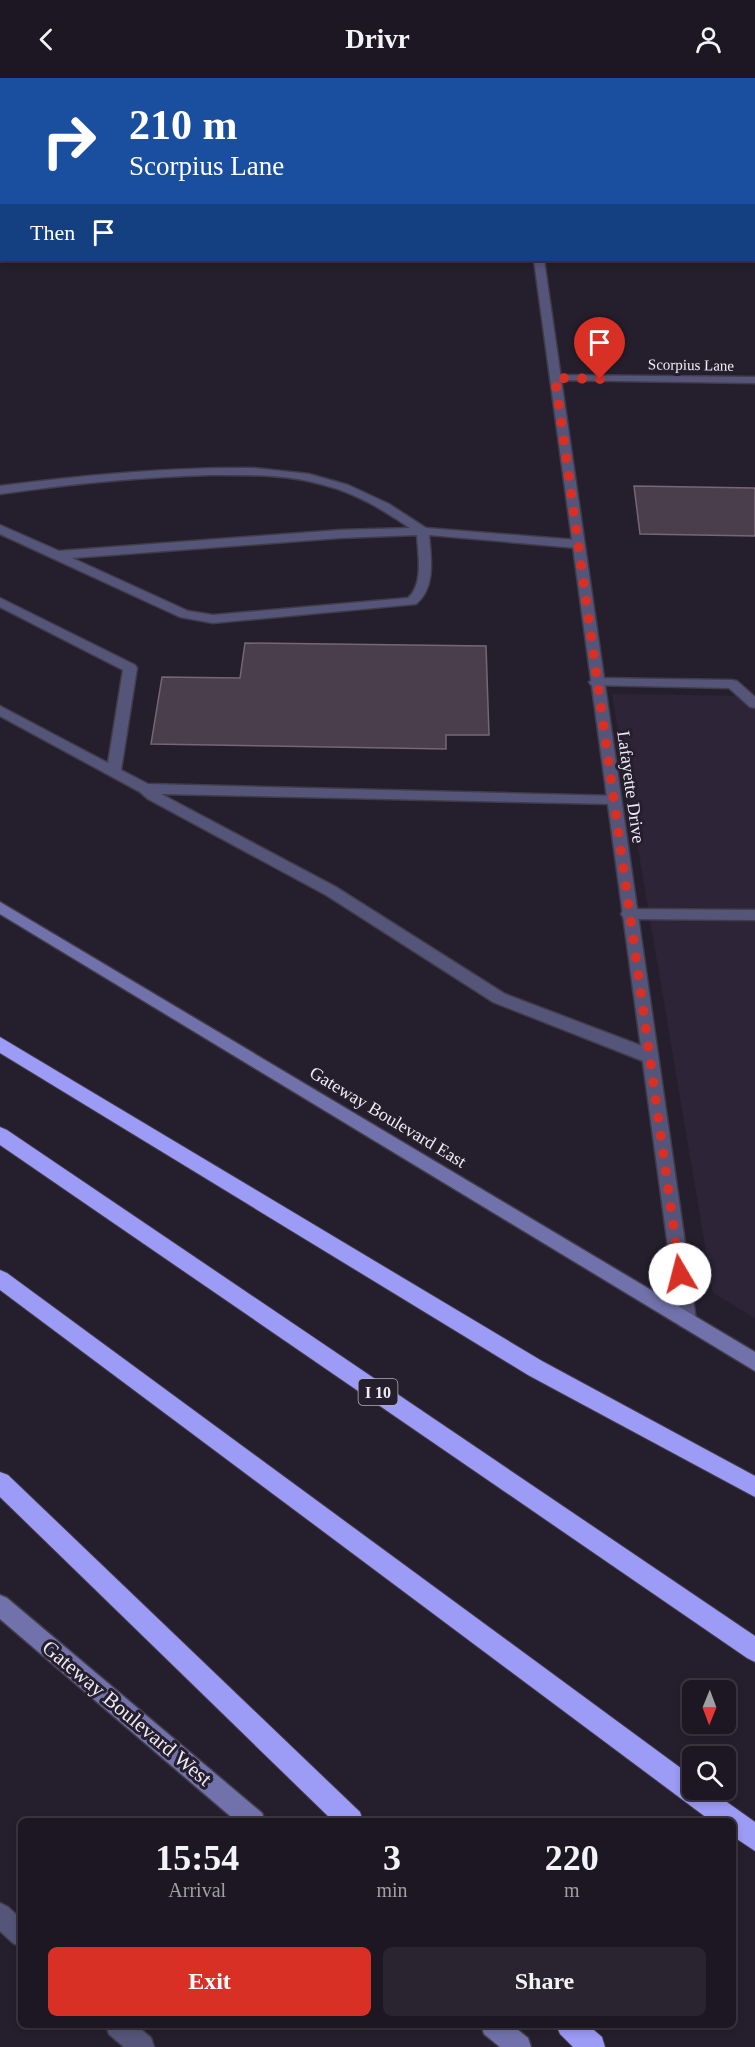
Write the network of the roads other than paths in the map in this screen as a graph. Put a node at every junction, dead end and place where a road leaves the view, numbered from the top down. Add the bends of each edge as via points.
1 (539, 261) edge
2 (555, 378) junction
3 (755, 380) edge
4 (0, 489) edge
5 (0, 529) edge
6 (423, 531) junction
7 (577, 544) junction
8 (56, 555) junction
9 (0, 602) edge
10 (596, 682) junction
11 (755, 704) edge
12 (0, 710) edge
13 (114, 772) junction
14 (145, 789) junction
15 (613, 800) junction
16 (0, 907) edge
17 (629, 914) junction
18 (755, 915) edge
19 (0, 1044) edge
20 (650, 1056) junction
21 (0, 1135) edge
22 (0, 1280) edge
23 (687, 1320) junction
24 (755, 1362) edge
25 (0, 1482) edge
26 (755, 1487) edge
27 (0, 1605) edge
28 (755, 1650) edge
29 (250, 1818) edge
30 (348, 1818) edge
31 (728, 1818) edge
32 (736, 1824) edge
33 (755, 1838) edge
34 (0, 1915) edge
35 (18, 1932) edge
36 (121, 2028) edge
37 (497, 2028) edge
38 (571, 2028) edge
39 (142, 2047) edge
40 (519, 2047) edge
41 (592, 2047) edge

1 - 2 street, Lafayette Drive
2 - 3 street, Scorpius Lane
2 - 7 street, Lafayette Drive
4 - 6 street via 132,474 289,474 342,487 393,511
5 - 8 street
6 - 7 street
6 - 8 street
6 - 8 street via 425,570 420,594 412,601 213,619 185,614
7 - 10 street, Lafayette Drive
9 - 13 street via 129,668
10 - 11 street via 732,684
10 - 15 street, Lafayette Drive
12 - 13 street
13 - 14 street
14 - 15 street
14 - 20 street via 331,891 500,998
15 - 17 street, Lafayette Drive
16 - 23 main road, Gateway Boulevard East
17 - 18 street
17 - 20 street, Lafayette Drive
19 - 26 highway via 535,1368
20 - 23 street, Lafayette Drive
21 - 28 highway, I 10
22 - 31 highway
23 - 24 main road, Gateway Boulevard East
25 - 30 highway
27 - 29 main road, Gateway Boulevard West
32 - 33 highway
34 - 35 street
36 - 39 street
37 - 40 main road
38 - 41 highway

